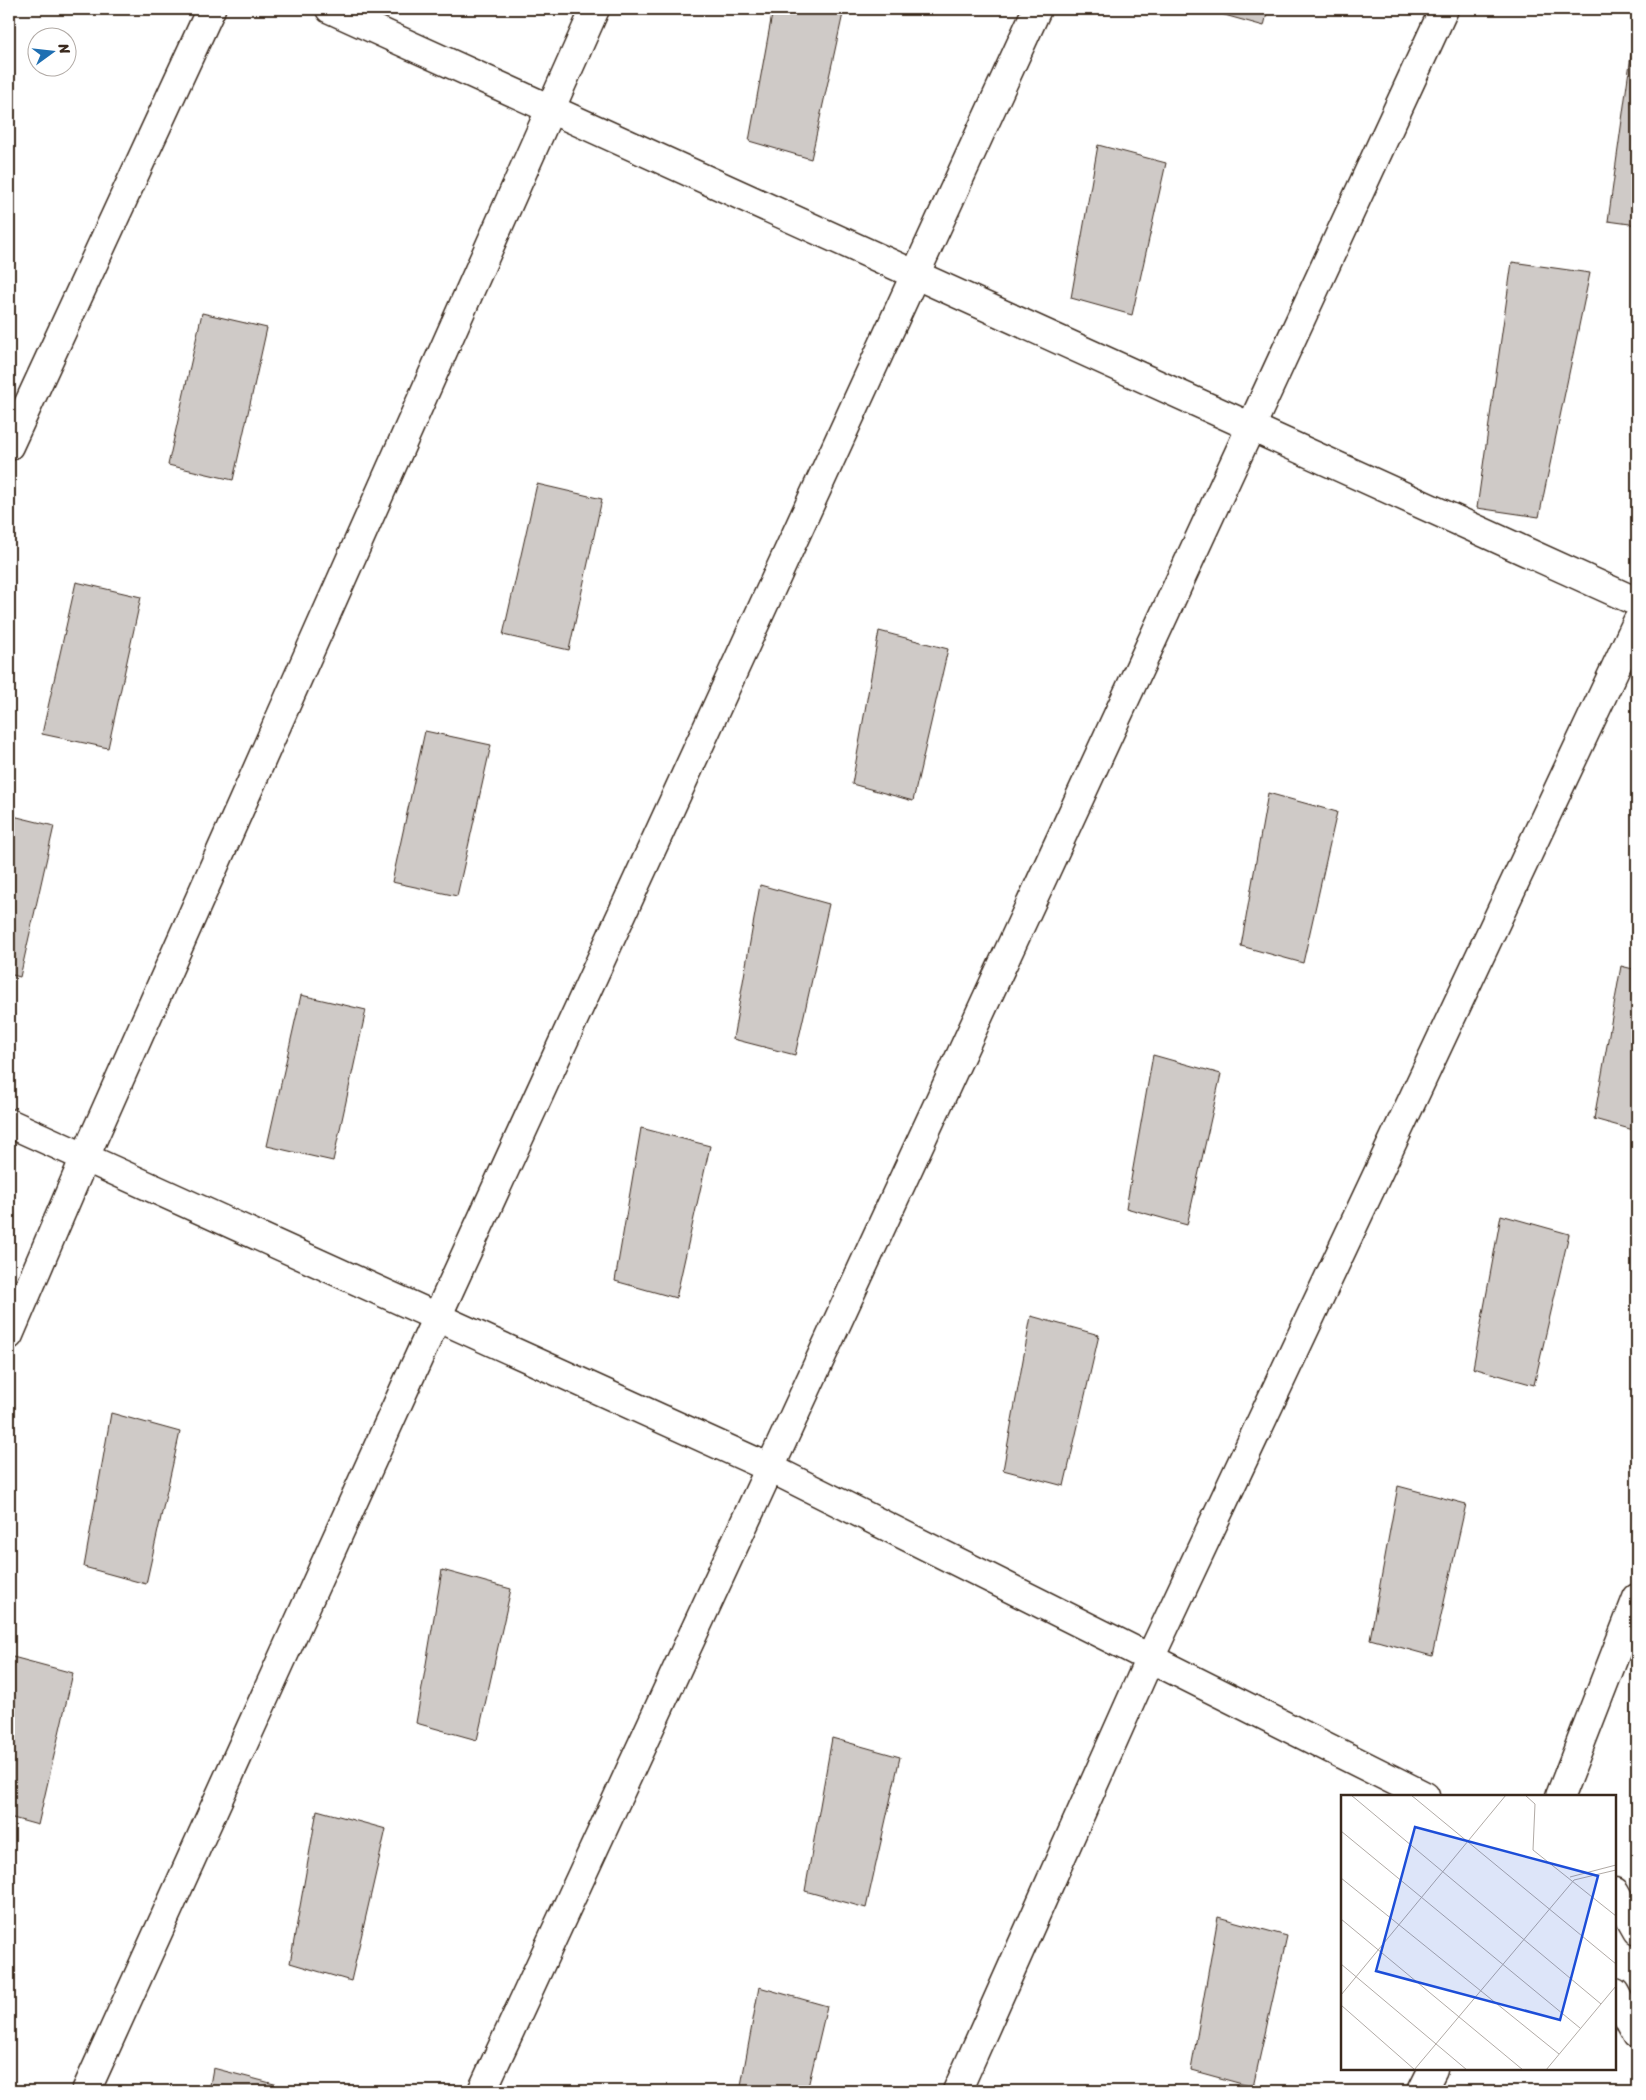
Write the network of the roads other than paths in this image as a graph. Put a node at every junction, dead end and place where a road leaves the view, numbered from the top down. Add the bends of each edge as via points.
1 (211, 9) edge
2 (330, 9) edge
3 (595, 9) edge
4 (1037, 9) edge
5 (1444, 9) edge
6 (549, 108) junction
7 (916, 275) junction
8 (1250, 427) junction
9 (9, 446) edge
10 (1637, 602) edge
11 (1637, 622) edge
12 (9, 1123) edge
13 (85, 1157) junction
14 (437, 1317) junction
15 (9, 1335) edge
16 (770, 1468) junction
17 (1637, 1598) edge
18 (1150, 1658) junction
19 (1423, 1795) edge
20 (1560, 1795) edge
21 (1616, 1894) edge
22 (1637, 1931) edge
23 (1616, 1995) edge
24 (1637, 2034) edge
25 (1432, 2070) edge
26 (86, 2091) edge
27 (482, 2091) edge
28 (958, 2091) edge
29 (1422, 2091) edge

1 - 9 street
2 - 6 street
3 - 6 street
4 - 7 street
5 - 8 street
6 - 7 street
6 - 13 street
7 - 8 street
7 - 14 street
8 - 10 street
8 - 16 street
11 - 18 street
12 - 13 street
13 - 14 street
13 - 15 street
14 - 16 street
14 - 26 street
16 - 18 street
16 - 27 street
17 - 20 street
18 - 19 street
18 - 28 street
21 - 22 street
23 - 24 street
25 - 29 street

